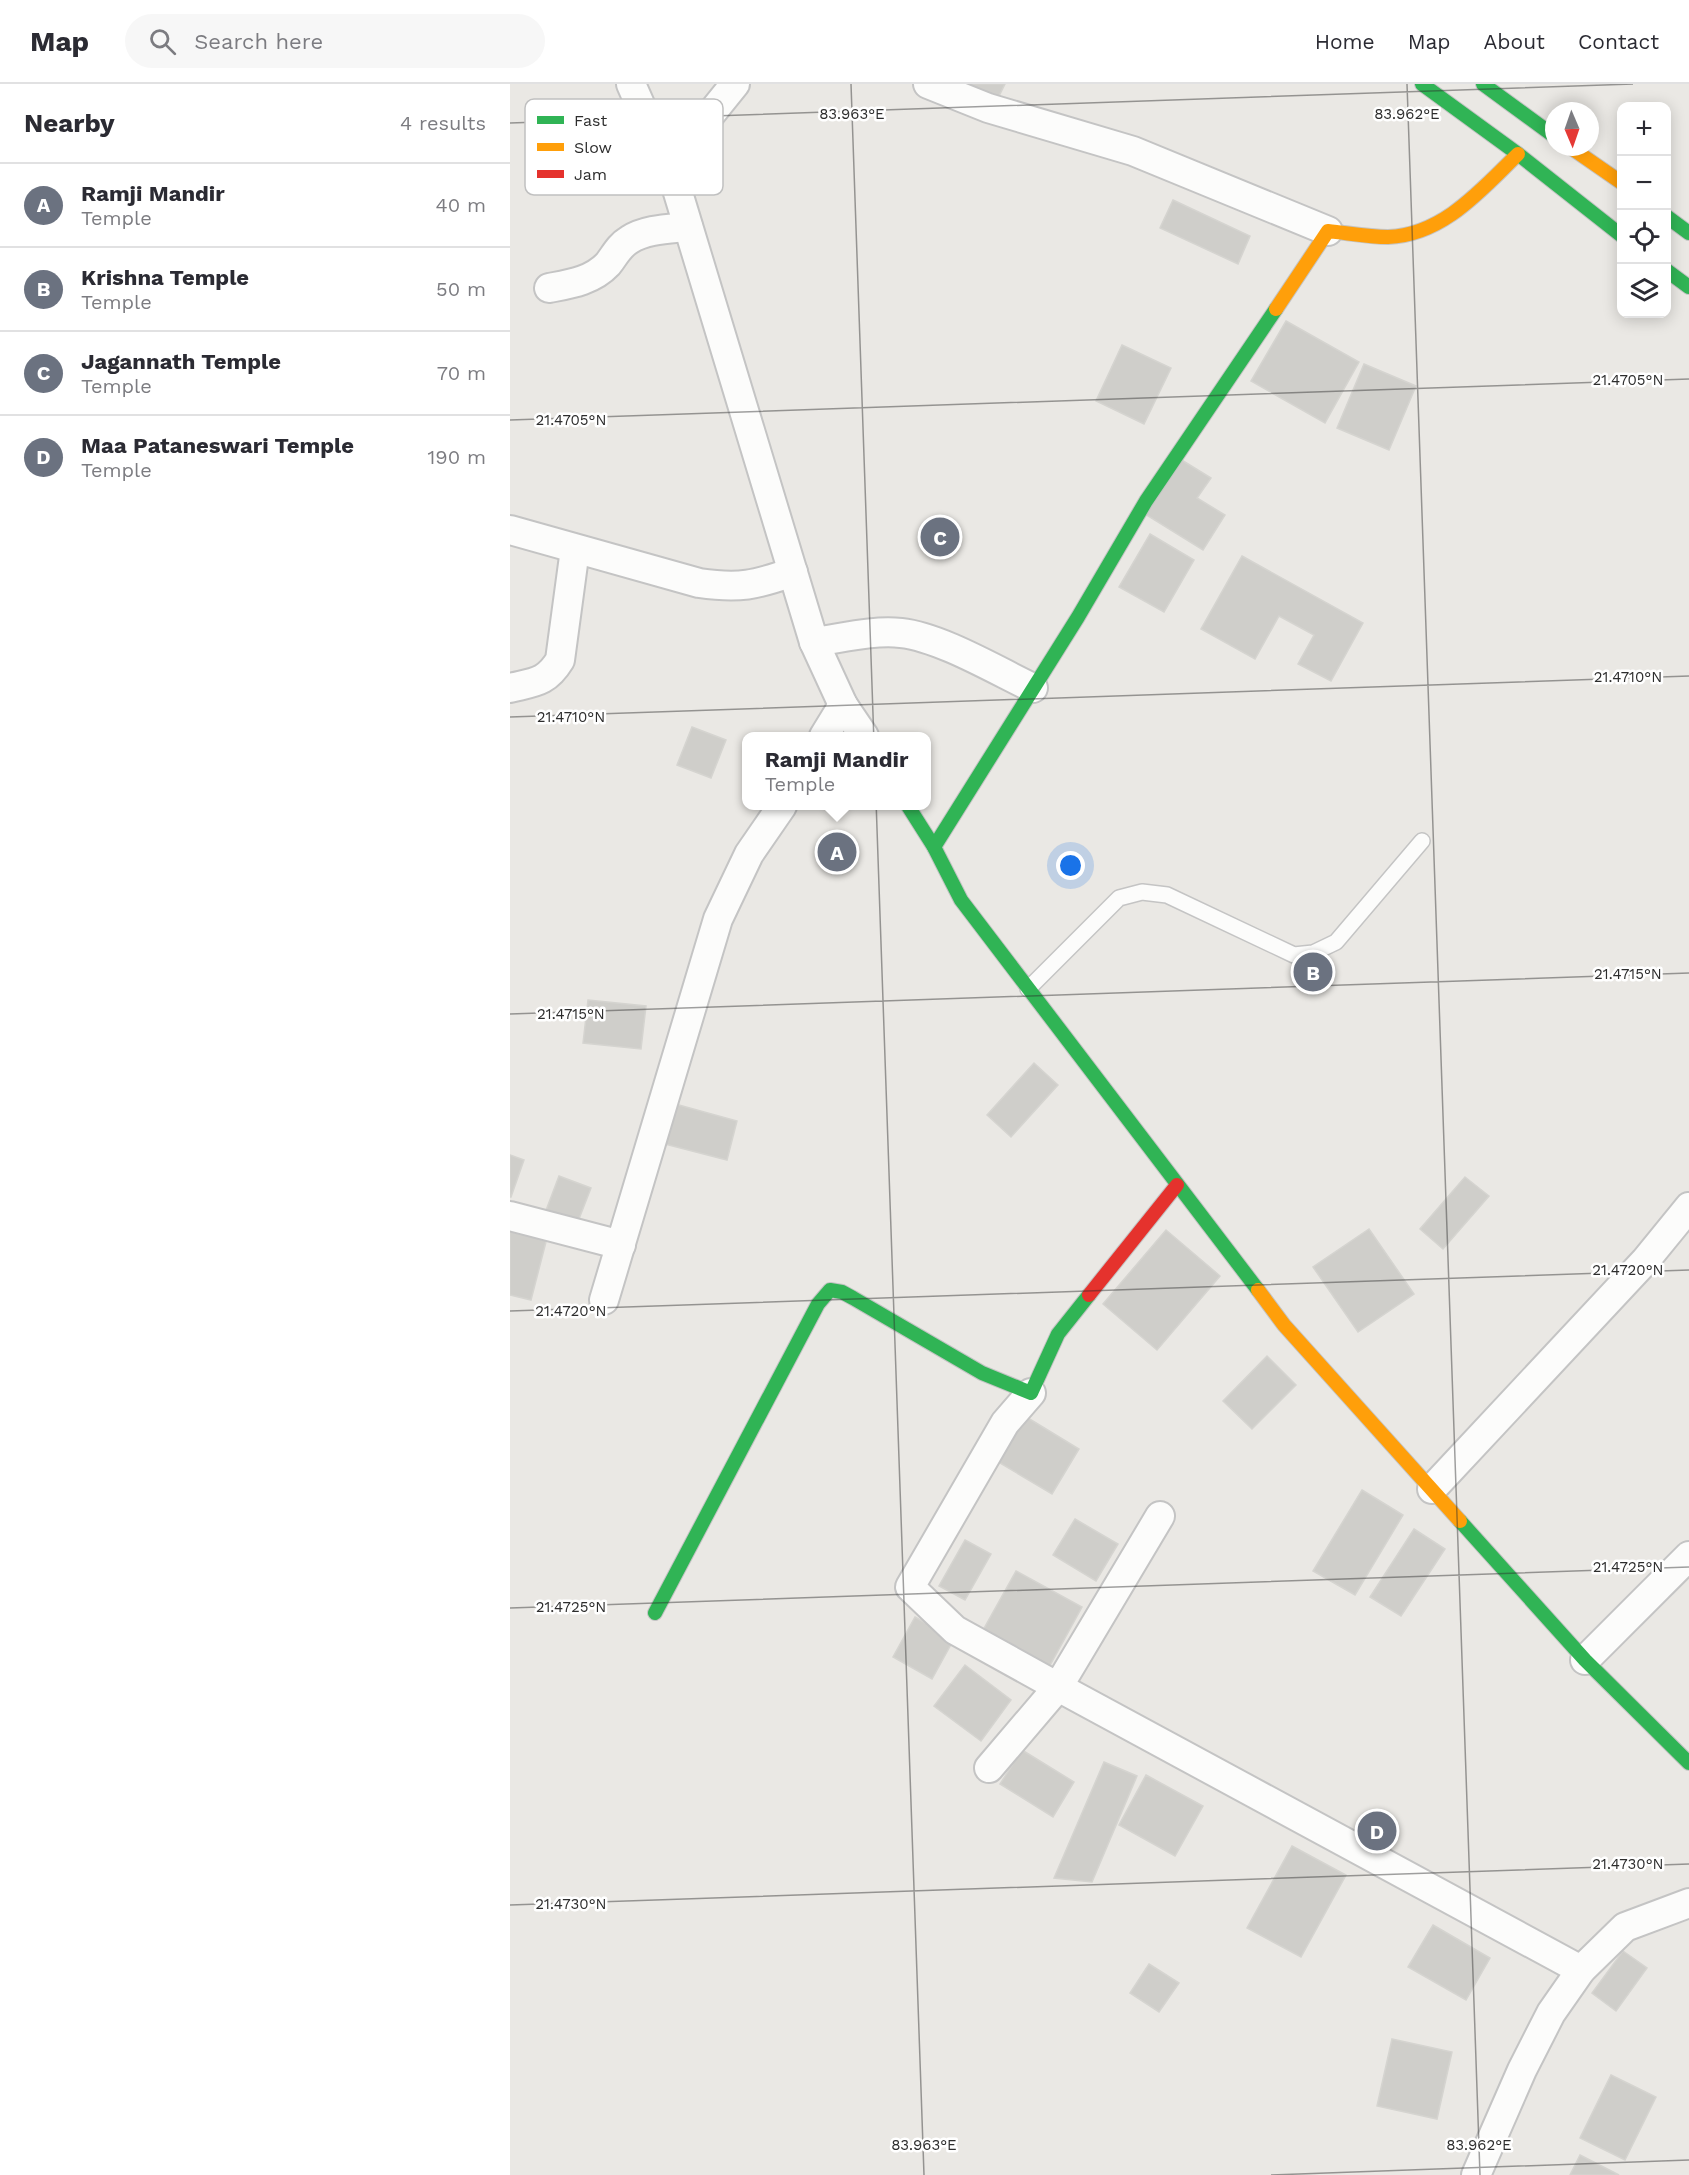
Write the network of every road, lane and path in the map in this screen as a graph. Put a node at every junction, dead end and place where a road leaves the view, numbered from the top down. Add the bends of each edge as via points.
1 (632, 84) edge
2 (735, 84) edge
3 (928, 84) edge
4 (1422, 84) edge
5 (1483, 84) edge
6 (639, 99) edge
7 (723, 99) edge
8 (1545, 129) edge
9 (1518, 154) junction
10 (1583, 156) edge
11 (1617, 180) edge
12 (677, 195) edge
13 (1671, 220) edge
14 (688, 227) junction
15 (1328, 231) junction
16 (1617, 232) edge
17 (1689, 233) edge
18 (1671, 274) edge
19 (1689, 287) edge
20 (549, 288) dead end
21 (510, 530) edge
22 (575, 549) junction
23 (793, 572) junction
24 (814, 642) junction
25 (510, 688) edge
26 (1033, 688) junction
27 (843, 705) junction
28 (826, 732) edge
29 (861, 732) edge
30 (779, 810) edge
31 (911, 810) edge
32 (1422, 841) dead end
33 (934, 847) junction
34 (1028, 989) junction
35 (1178, 1185) junction
36 (1689, 1207) edge
37 (510, 1216) edge
38 (621, 1245) junction
39 (604, 1300) dead end
40 (1031, 1393) junction
41 (1432, 1490) junction
42 (1160, 1516) dead end
43 (1689, 1556) edge
44 (655, 1613) dead end
45 (1585, 1660) junction
46 (1058, 1687) junction
47 (1689, 1762) edge
48 (989, 1768) dead end
49 (1689, 1903) edge
50 (1581, 1970) junction
51 (1476, 2175) edge

1 - 6 street
2 - 7 street
3 - 15 street via 988,108 1133,151
4 - 9 street
5 - 8 street
9 - 15 street via 1464,206 1431,228 1397,237
9 - 16 street
10 - 11 street
12 - 14 street
13 - 17 street
14 - 20 street via 631,238 595,274 583,281
14 - 23 street
15 - 26 street via 1146,501
18 - 19 street
21 - 22 street
22 - 23 street via 725,587 755,585
22 - 25 street via 560,660 552,673 538,681
23 - 24 street
24 - 26 street via 903,633 932,640
24 - 27 street
26 - 33 street
27 - 28 street
27 - 29 street
30 - 38 street via 749,854 718,919
31 - 33 street
32 - 34 lane via 1336,942 1313,953 1294,955 1167,895 1142,892 1119,898
33 - 34 street via 961,900
34 - 35 street
35 - 40 street via 1058,1334
35 - 41 street via 1284,1325
36 - 41 street via 1645,1261
37 - 38 street
38 - 39 street
40 - 44 street via 982,1373 853,1298 830,1290 818,1304
40 - 46 street via 1005,1423 910,1587 955,1630
41 - 45 street
42 - 46 street
43 - 45 street
45 - 47 street
46 - 48 street
46 - 50 street
49 - 50 street via 1625,1928
50 - 51 street via 1551,2013

